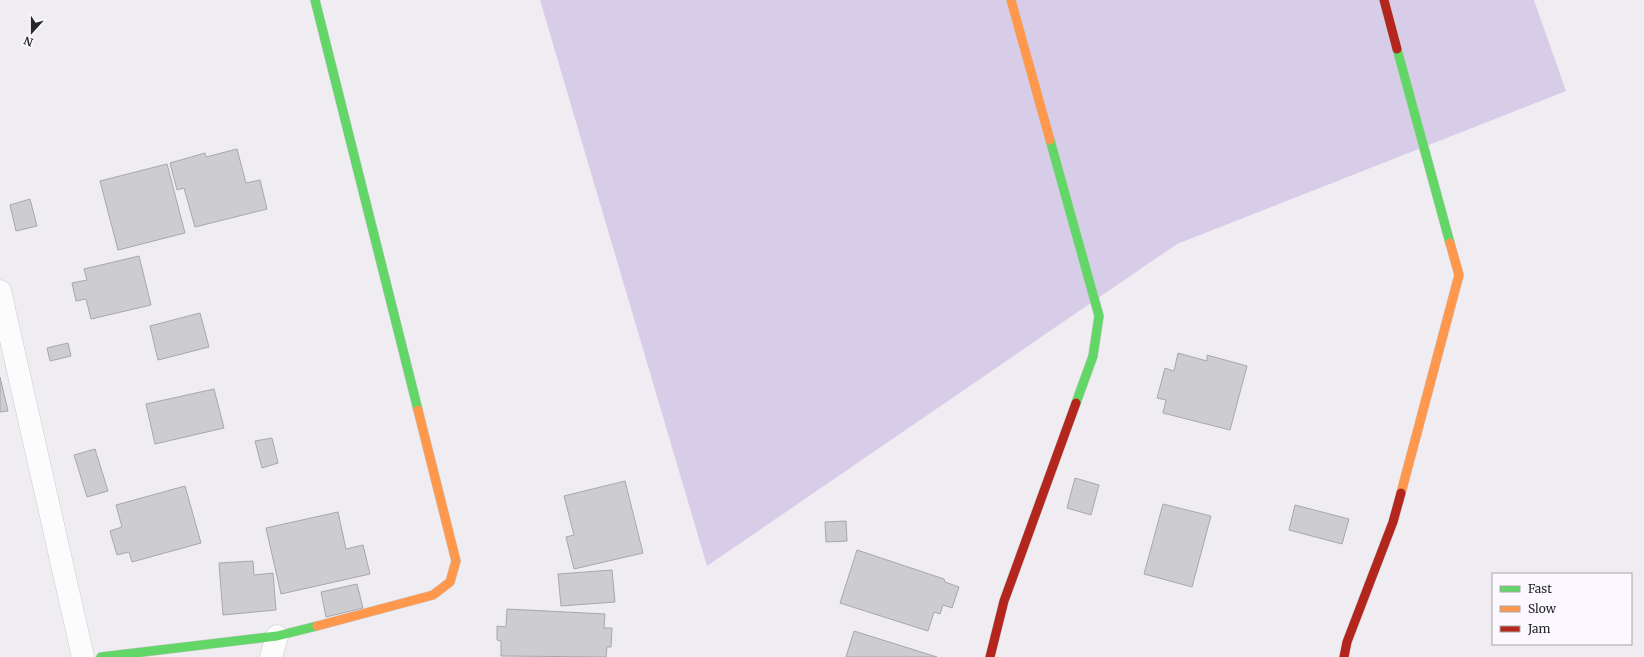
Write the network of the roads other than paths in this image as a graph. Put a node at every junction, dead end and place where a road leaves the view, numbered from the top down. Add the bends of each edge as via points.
1 (315, 0) edge
2 (1011, 0) edge
3 (1384, 0) edge
4 (0, 291) edge
5 (277, 636) junction
6 (83, 657) edge
7 (101, 657) edge
8 (271, 657) edge
9 (990, 657) edge
10 (1344, 657) edge

1 - 5 street via 456,561 450,582 433,595
2 - 9 street via 1099,316 1093,356 1004,601
3 - 10 street via 1459,275 1393,522 1347,642
4 - 6 street
5 - 7 street
5 - 8 street

